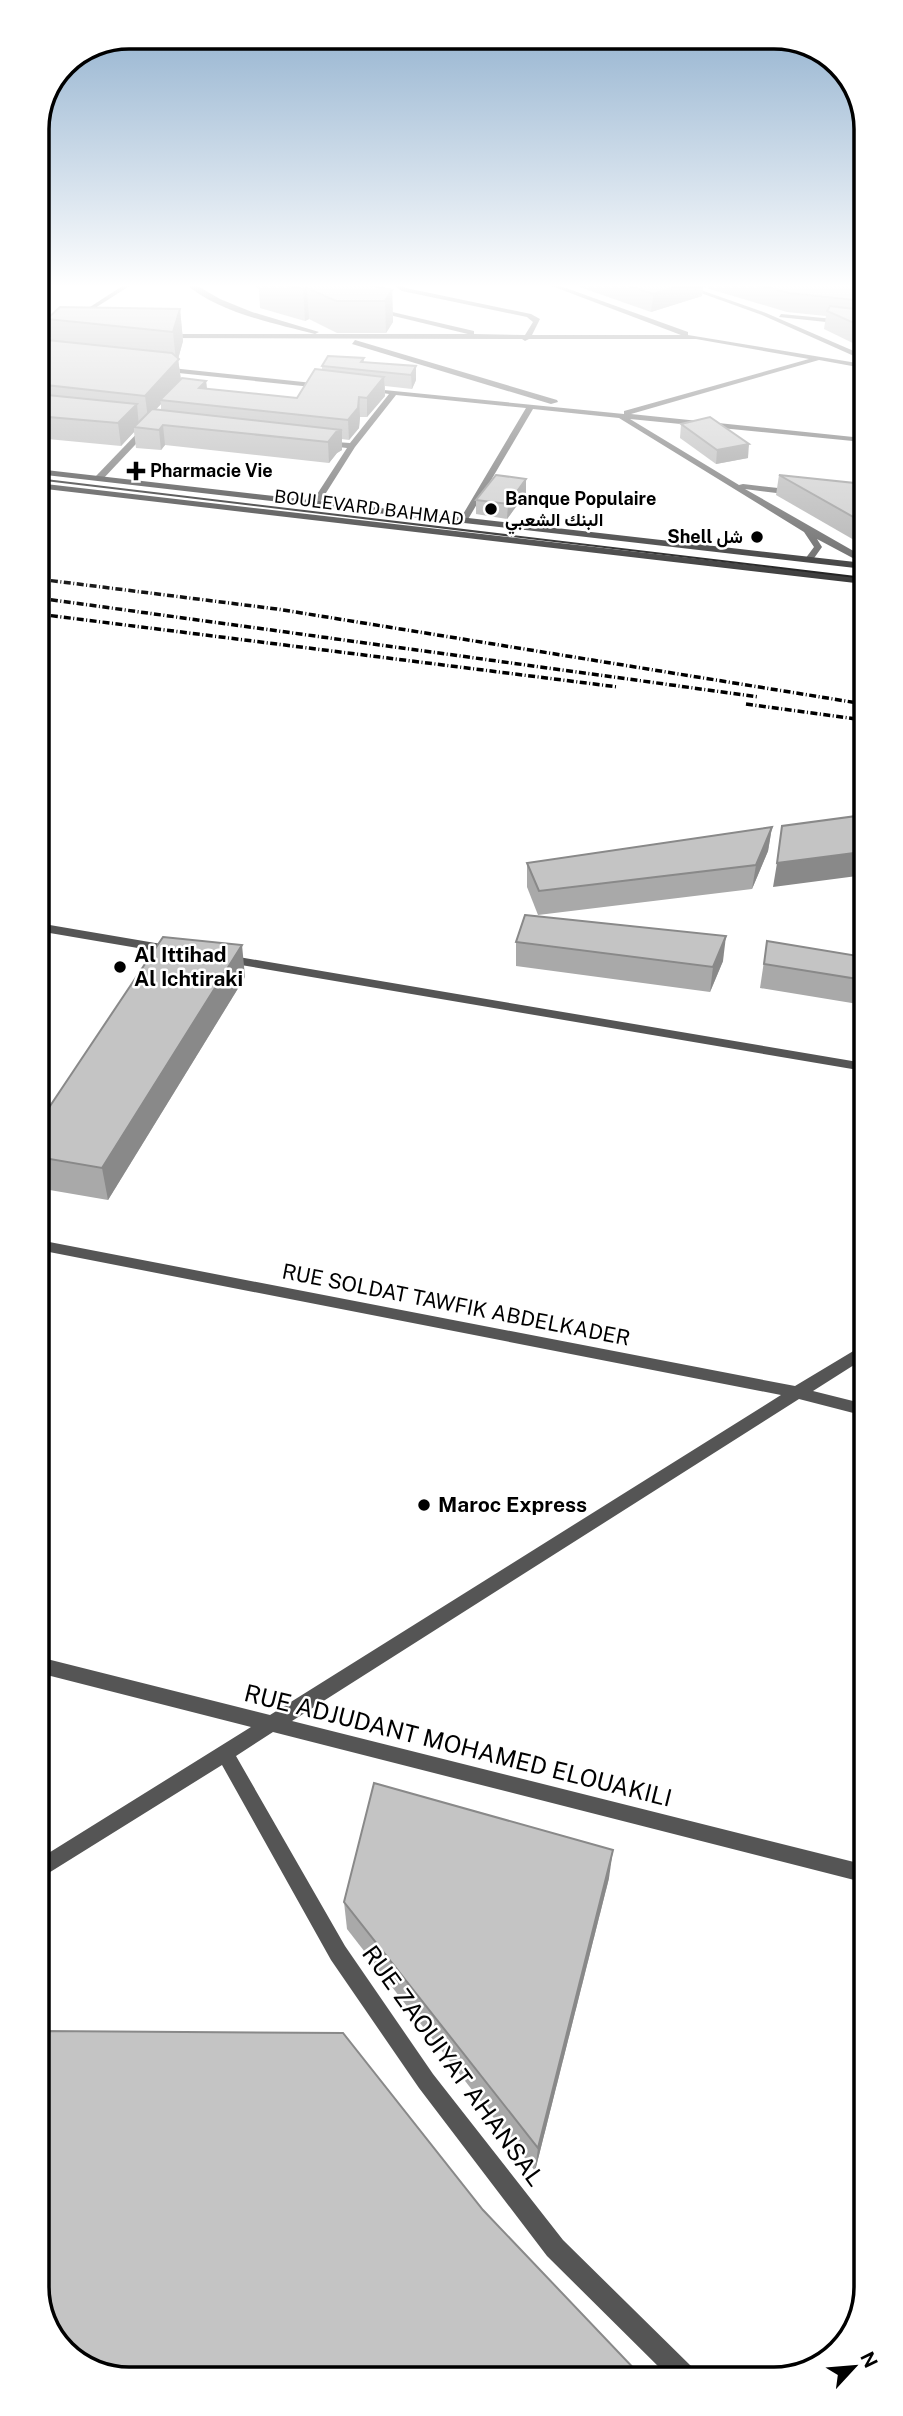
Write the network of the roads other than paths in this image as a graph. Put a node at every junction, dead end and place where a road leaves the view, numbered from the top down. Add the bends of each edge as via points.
1 (392, 396) edge
2 (425, 396) edge
3 (535, 396) edge
4 (689, 396) edge
5 (531, 405) junction
6 (589, 412) junction
7 (619, 416) junction
8 (139, 422) edge
9 (854, 439) edge
10 (312, 441) edge
11 (352, 446) junction
12 (49, 472) edge
13 (99, 478) junction
14 (49, 486) edge
15 (738, 486) junction
16 (801, 493) edge
17 (316, 502) junction
18 (463, 521) junction
19 (805, 529) junction
20 (854, 558) edge
21 (809, 559) junction
22 (854, 563) edge
23 (854, 580) edge
24 (49, 929) edge
25 (188, 952) edge
26 (215, 957) edge
27 (854, 1065) edge
28 (49, 1247) edge
29 (854, 1357) edge
30 (794, 1392) junction
31 (854, 1407) edge
32 (49, 1668) edge
33 (271, 1723) junction
34 (225, 1753) junction
35 (49, 1864) edge
36 (854, 1871) edge
37 (676, 2367) edge

1 - 11 street
2 - 5 street
3 - 6 street
4 - 7 street
5 - 6 street
5 - 18 street
6 - 7 street
7 - 9 street
7 - 15 street
8 - 13 street via 152,423
10 - 11 street
11 - 17 street
12 - 13 main road, BOULEVARD BAHMAD
13 - 17 main road, BOULEVARD BAHMAD
14 - 23 main road, BOULEVARD BAHMAD
15 - 16 street
15 - 19 street
17 - 18 main road, BOULEVARD BAHMAD
18 - 21 main road, BOULEVARD BAHMAD
19 - 20 street
19 - 21 street via 818,544
21 - 22 main road, BOULEVARD BAHMAD
24 - 25 street
26 - 27 street
28 - 30 street, RUE SOLDAT TAWFIK ABDELKADER
29 - 30 street
30 - 31 street, RUE SOLDAT TAWFIK ABDELKADER
30 - 33 street
32 - 33 street, RUE ADJUDANT MOHAMED ELOUAKILI
33 - 34 street
33 - 36 street, RUE ADJUDANT MOHAMED ELOUAKILI
34 - 35 street
34 - 37 street, RUE ZAOUIYAT AHANSAL via 338,1953 426,2081 555,2248

